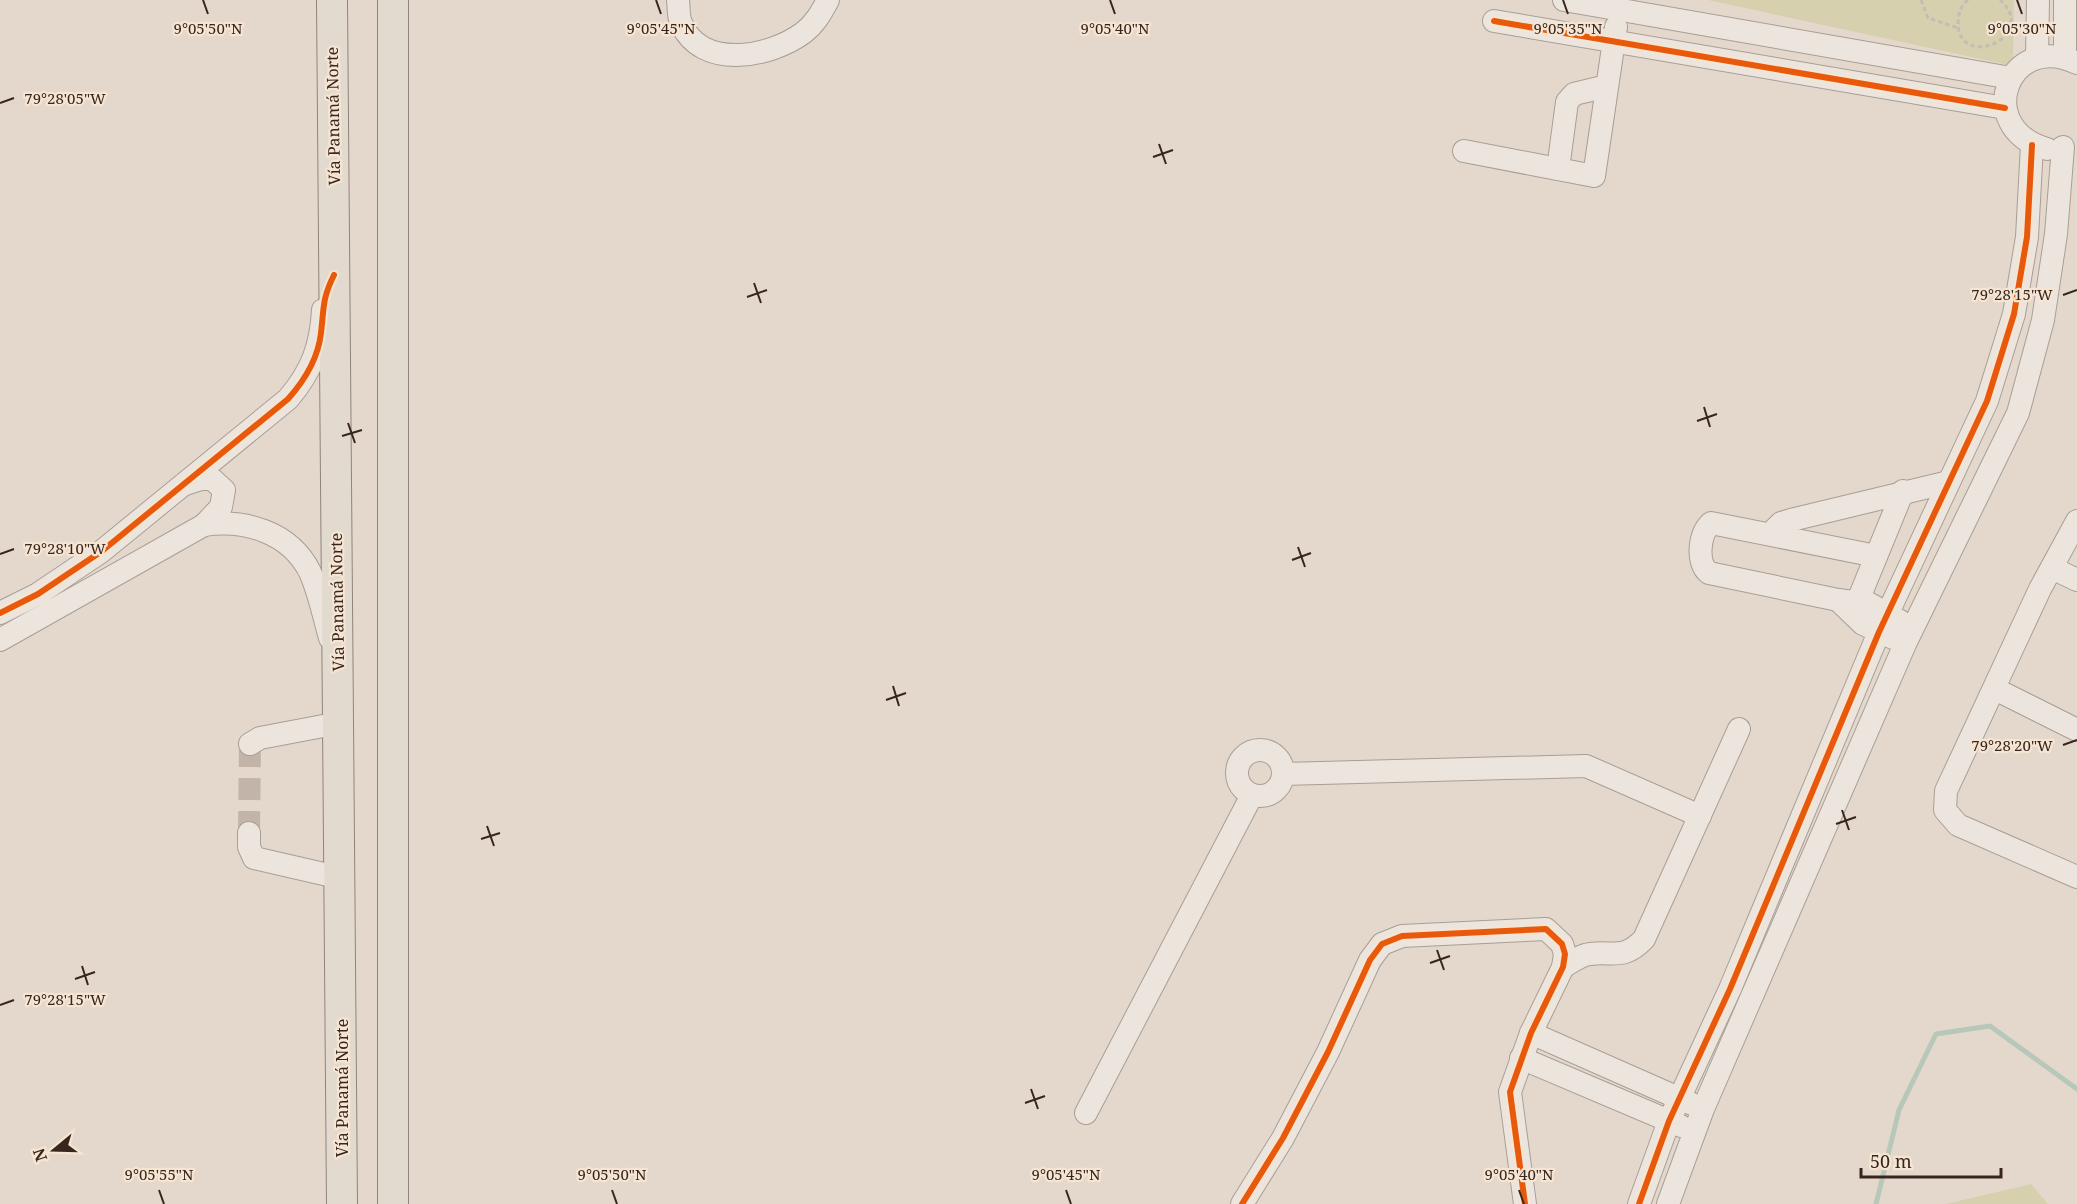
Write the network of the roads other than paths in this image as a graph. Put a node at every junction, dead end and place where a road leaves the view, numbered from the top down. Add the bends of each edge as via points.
1 (332, 0) edge
2 (393, 0) edge
3 (678, 0) edge
4 (828, 0) edge
5 (1564, 0) edge
6 (2038, 0) edge
7 (2065, 0) edge
8 (1618, 4) edge
9 (1494, 21) dead end
10 (1614, 41) junction
11 (2037, 57) junction
12 (2071, 60) edge
13 (2011, 78) junction
14 (1607, 86) junction
15 (2005, 108) junction
16 (2070, 144) edge
17 (2032, 145) junction
18 (1464, 151) dead end
19 (1558, 169) junction
20 (334, 275) junction
21 (1948, 482) junction
22 (182, 485) junction
23 (1903, 491) junction
24 (2077, 521) edge
25 (204, 525) junction
26 (1770, 534) junction
27 (1876, 556) junction
28 (2052, 568) junction
29 (2077, 580) edge
30 (1847, 602) junction
31 (0, 613) edge
32 (1884, 623) junction
33 (1909, 636) junction
34 (0, 640) edge
35 (338, 668) junction
36 (1995, 689) junction
37 (339, 723) junction
38 (1739, 729) dead end
39 (2077, 730) edge
40 (250, 744) dead end
41 (1283, 774) junction
42 (1252, 795) junction
43 (1700, 816) junction
44 (249, 833) tunnel mouth
45 (2077, 877) edge
46 (341, 878) junction
47 (1563, 967) junction
48 (1532, 1033) junction
49 (1521, 1058) junction
50 (1679, 1098) junction
51 (1703, 1108) junction
52 (1086, 1113) dead end
53 (1669, 1121) junction
54 (1693, 1132) junction
55 (342, 1204) edge
56 (393, 1204) edge
57 (1242, 1204) edge
58 (1526, 1204) edge
59 (1639, 1204) edge
60 (1668, 1204) edge

1 - 20 main road, Vía Panamá Norte
2 - 56 main road
3 - 4 street via 680,21 691,39 708,51 734,56 776,46 802,34 819,17
5 - 8 street
6 - 11 street
7 - 12 street
8 - 10 street
8 - 13 street
9 - 10 street
10 - 14 street
10 - 15 street
11 - 12 street
11 - 13 street
13 - 15 street
14 - 19 street via 1574,94 1567,102
14 - 19 street via 1594,176
15 - 17 street via 2014,130
16 - 17 street via 2048,149
16 - 33 street via 2043,320 2018,413
17 - 21 street via 2027,237 2014,314 1987,401
18 - 19 street
20 - 22 street via 324,295 318,348 300,386
20 - 35 main road, Vía Panamá Norte
21 - 23 street
21 - 32 street
22 - 25 street via 207,478 222,485 224,502
22 - 31 street via 71,574
23 - 26 street via 1781,523
23 - 27 street
24 - 28 street
25 - 34 street
25 - 35 street via 249,526 291,548 310,573
26 - 27 street
26 - 30 street via 1711,523 1705,528 1702,568 1709,573
27 - 30 street
28 - 29 street
28 - 36 street
30 - 32 street via 1870,604
32 - 33 street
32 - 50 street
33 - 51 street
35 - 37 main road, Vía Panamá Norte
36 - 39 street
36 - 45 street via 1946,791 1945,810 1958,825
37 - 40 street via 260,738
37 - 46 main road, Vía Panamá Norte
38 - 43 street
41 - 42 street via 1276,790 1261,797
41 - 42 street via 1282,764 1267,751 1247,754 1237,771 1243,790
41 - 43 street via 1586,766
42 - 52 street
43 - 47 street via 1644,939 1622,954 1590,954
44 - 46 street via 250,854 254,858
46 - 55 main road, Vía Panamá Norte
47 - 48 street
47 - 57 street via 1562,944 1546,929 1402,936 1382,945 1370,960 1283,1138
48 - 49 street
48 - 50 street
49 - 53 street
49 - 58 street via 1510,1092
50 - 51 street
50 - 53 street
51 - 54 street
53 - 54 street
53 - 59 street
54 - 60 street

